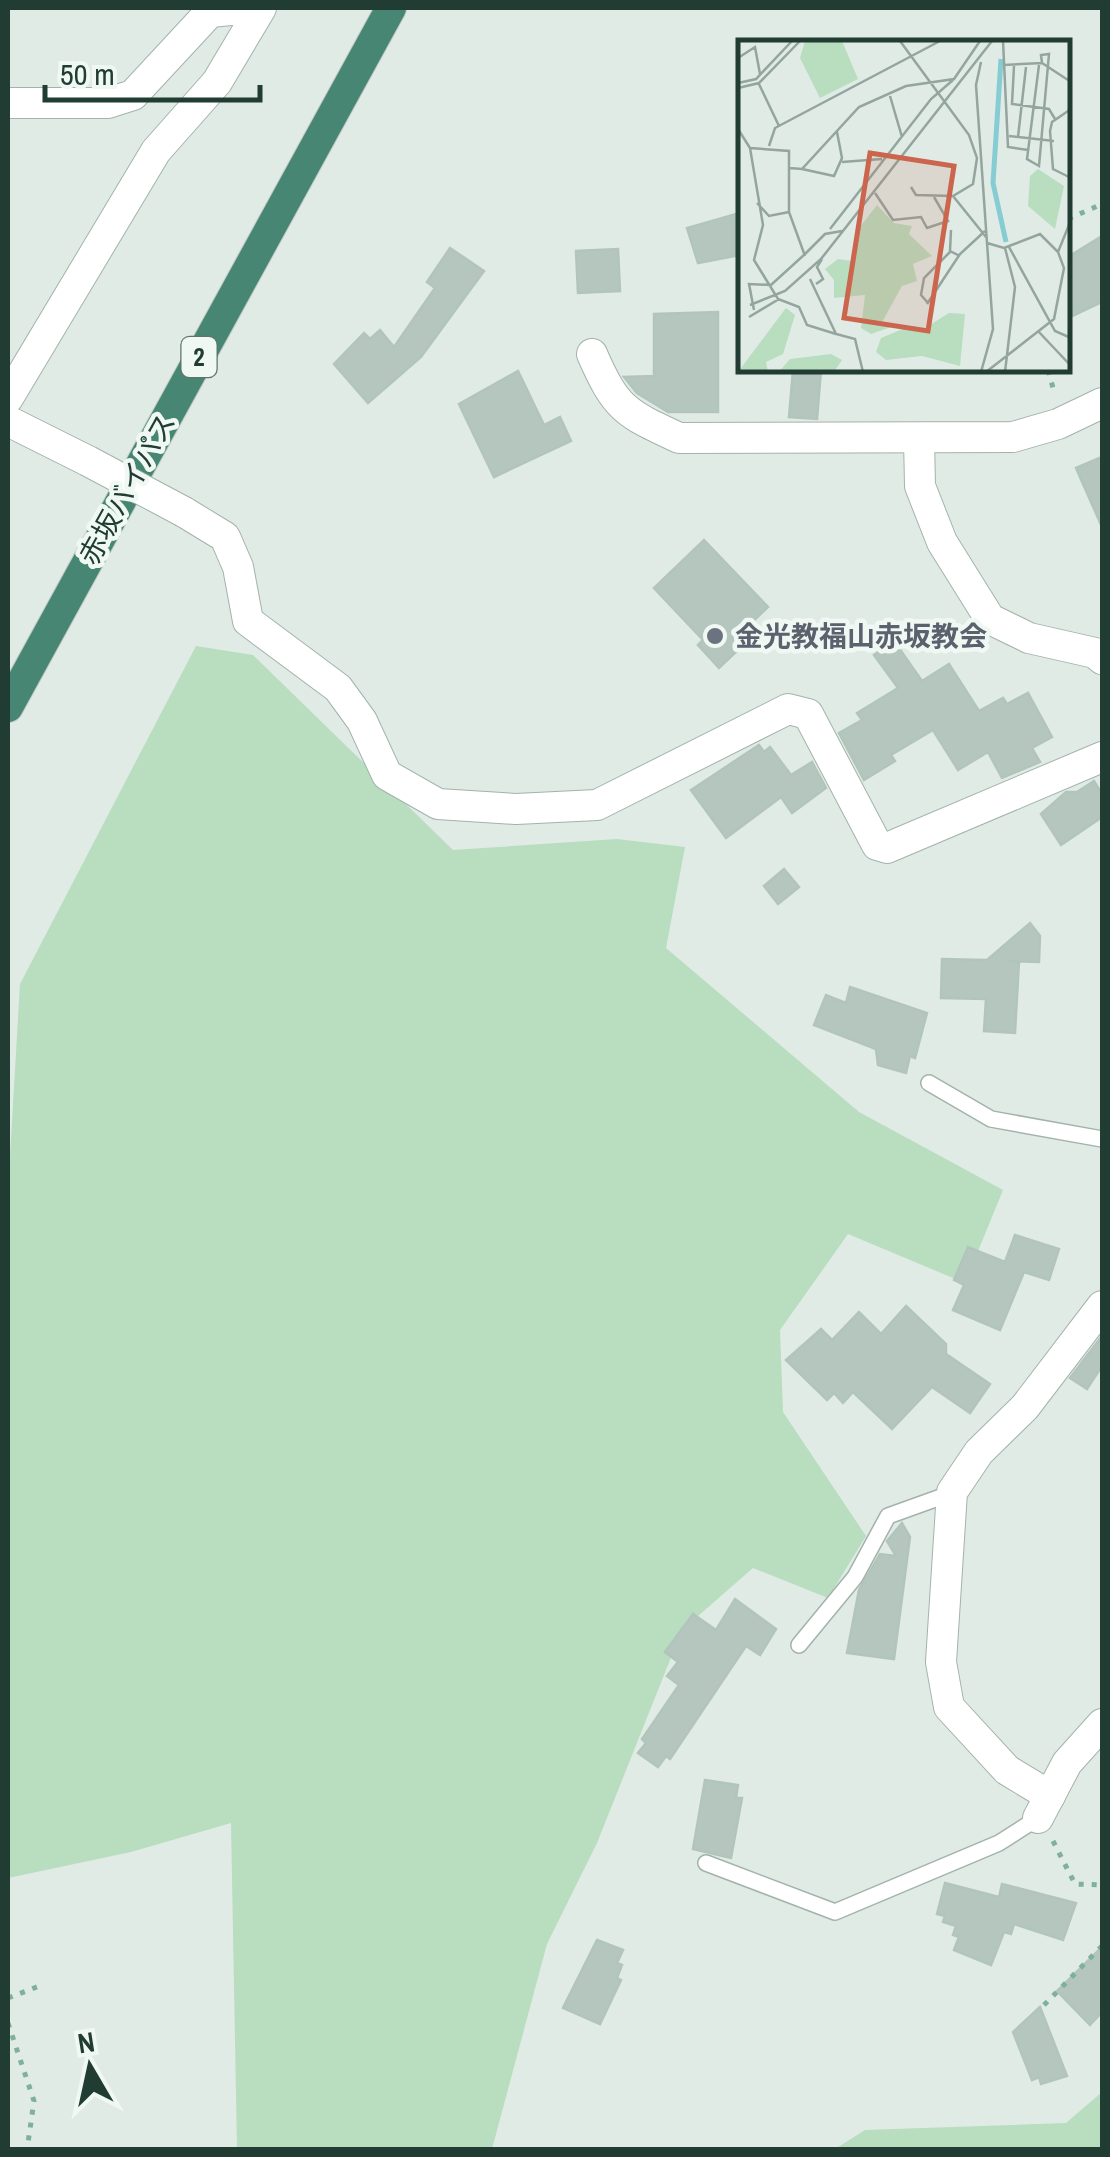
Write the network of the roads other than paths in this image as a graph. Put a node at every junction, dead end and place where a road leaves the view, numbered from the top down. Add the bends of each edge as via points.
1 (252, 8) edge
2 (261, 8) edge
3 (374, 8) edge
4 (391, 8) edge
5 (8, 102) edge
6 (592, 354) dead end
7 (8, 398) edge
8 (1102, 403) edge
9 (8, 420) edge
10 (918, 438) junction
11 (1102, 659) edge
12 (8, 672) edge
13 (8, 707) edge
14 (1102, 757) edge
15 (930, 1083) dead end
16 (1102, 1140) edge
17 (1102, 1306) edge
18 (952, 1492) junction
19 (798, 1645) dead end
20 (1102, 1724) edge
21 (1044, 1807) junction
22 (706, 1863) dead end

1 - 5 street via 210,12 133,96 108,103
2 - 7 street via 217,82 156,151
3 - 12 highway, 赤坂バイパス / 2
4 - 13 highway, 赤坂バイパス / 2
6 - 10 street via 612,398 679,438
8 - 10 street via 1013,437
9 - 14 street, bridge via 225,537 248,621 338,688 387,776 438,804 597,805 788,710 808,714 877,845 887,848
10 - 11 street via 920,486 942,542 990,619
15 - 16 lane via 991,1118
17 - 18 street
18 - 19 lane via 888,1516 856,1577
18 - 21 street via 940,1662 949,1706
20 - 21 street via 1067,1763
21 - 22 lane via 999,1843 835,1912

